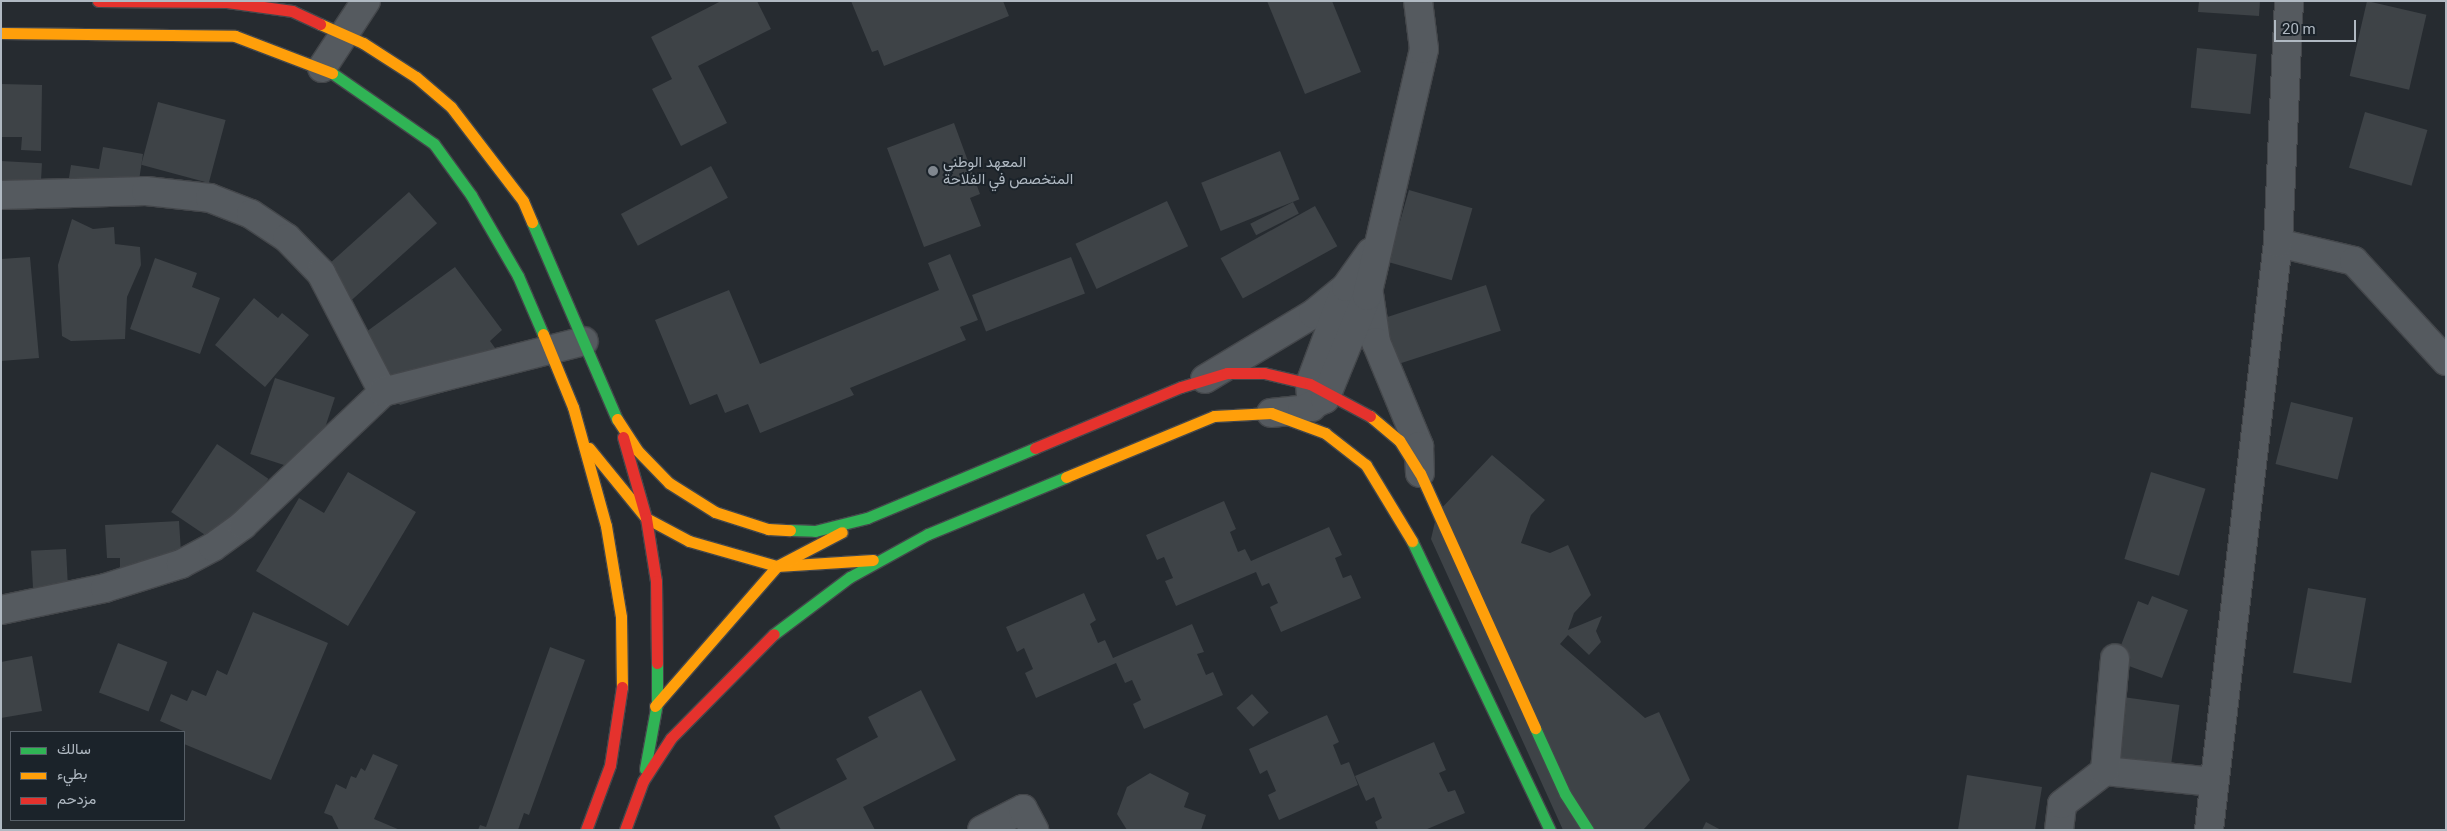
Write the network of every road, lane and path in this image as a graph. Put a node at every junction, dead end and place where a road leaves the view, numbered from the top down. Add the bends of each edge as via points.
1 (98, 1) edge
2 (366, 1) edge
3 (1418, 1) edge
4 (2289, 1) edge
5 (1, 33) edge
6 (345, 34) junction
7 (322, 68) junction
8 (1, 196) edge
9 (2278, 243) junction
10 (1357, 287) junction
11 (584, 342) junction
12 (549, 350) junction
13 (2446, 361) edge
14 (1203, 380) junction
15 (383, 392) junction
16 (1317, 394) junction
17 (1271, 413) junction
18 (617, 419) junction
19 (1325, 433) junction
20 (582, 439) junction
21 (1420, 473) junction
22 (646, 518) junction
23 (867, 518) junction
24 (881, 560) junction
25 (777, 566) junction
26 (1, 610) edge
27 (2115, 658) dead end
28 (657, 703) junction
29 (638, 726) dead end
30 (626, 740) dead end
31 (610, 765) junction
32 (2104, 771) junction
33 (643, 780) junction
34 (2213, 782) junction
35 (586, 830) edge
36 (624, 830) edge
37 (982, 830) edge
38 (1034, 830) edge
39 (1550, 830) edge
40 (1588, 830) edge
41 (2059, 830) edge
42 (2209, 830) edge

1 - 6 street via 227,2 292,11
2 - 6 street
3 - 10 street via 1424,49 1411,115 1375,247
4 - 9 street
5 - 7 street via 235,36
6 - 7 street
6 - 11 street via 416,77 451,108 487,150 523,201
7 - 12 street via 387,106 434,144 471,195 518,276
8 - 15 street via 146,191 210,198 251,214 287,238 321,273
9 - 13 street via 2354,261
9 - 34 street
10 - 14 street
10 - 16 street
10 - 21 street via 1419,446
11 - 12 street
11 - 18 street
12 - 15 street
12 - 20 street
14 - 16 street via 1227,373 1264,373
14 - 23 street
15 - 26 street via 243,525 213,547 180,564 105,588
16 - 17 street
16 - 19 street
16 - 21 street via 1368,414 1398,440
17 - 19 street
17 - 24 street via 1214,416 928,534
18 - 22 street
18 - 23 street via 637,450 669,483 715,512 778,530 815,531
19 - 39 street via 1366,465 1400,515
20 - 22 street
20 - 31 street via 606,526 621,618 622,695
21 - 40 street via 1566,794
22 - 25 street via 689,542
22 - 28 street via 656,580
23 - 25 street
24 - 25 street
24 - 33 street via 780,628 671,738
25 - 28 street
27 - 32 street
28 - 29 street
28 - 33 street
30 - 31 street
31 - 35 street
32 - 34 street
32 - 41 street via 2062,804
33 - 36 street
34 - 42 street
37 - 38 street via 1023,809

